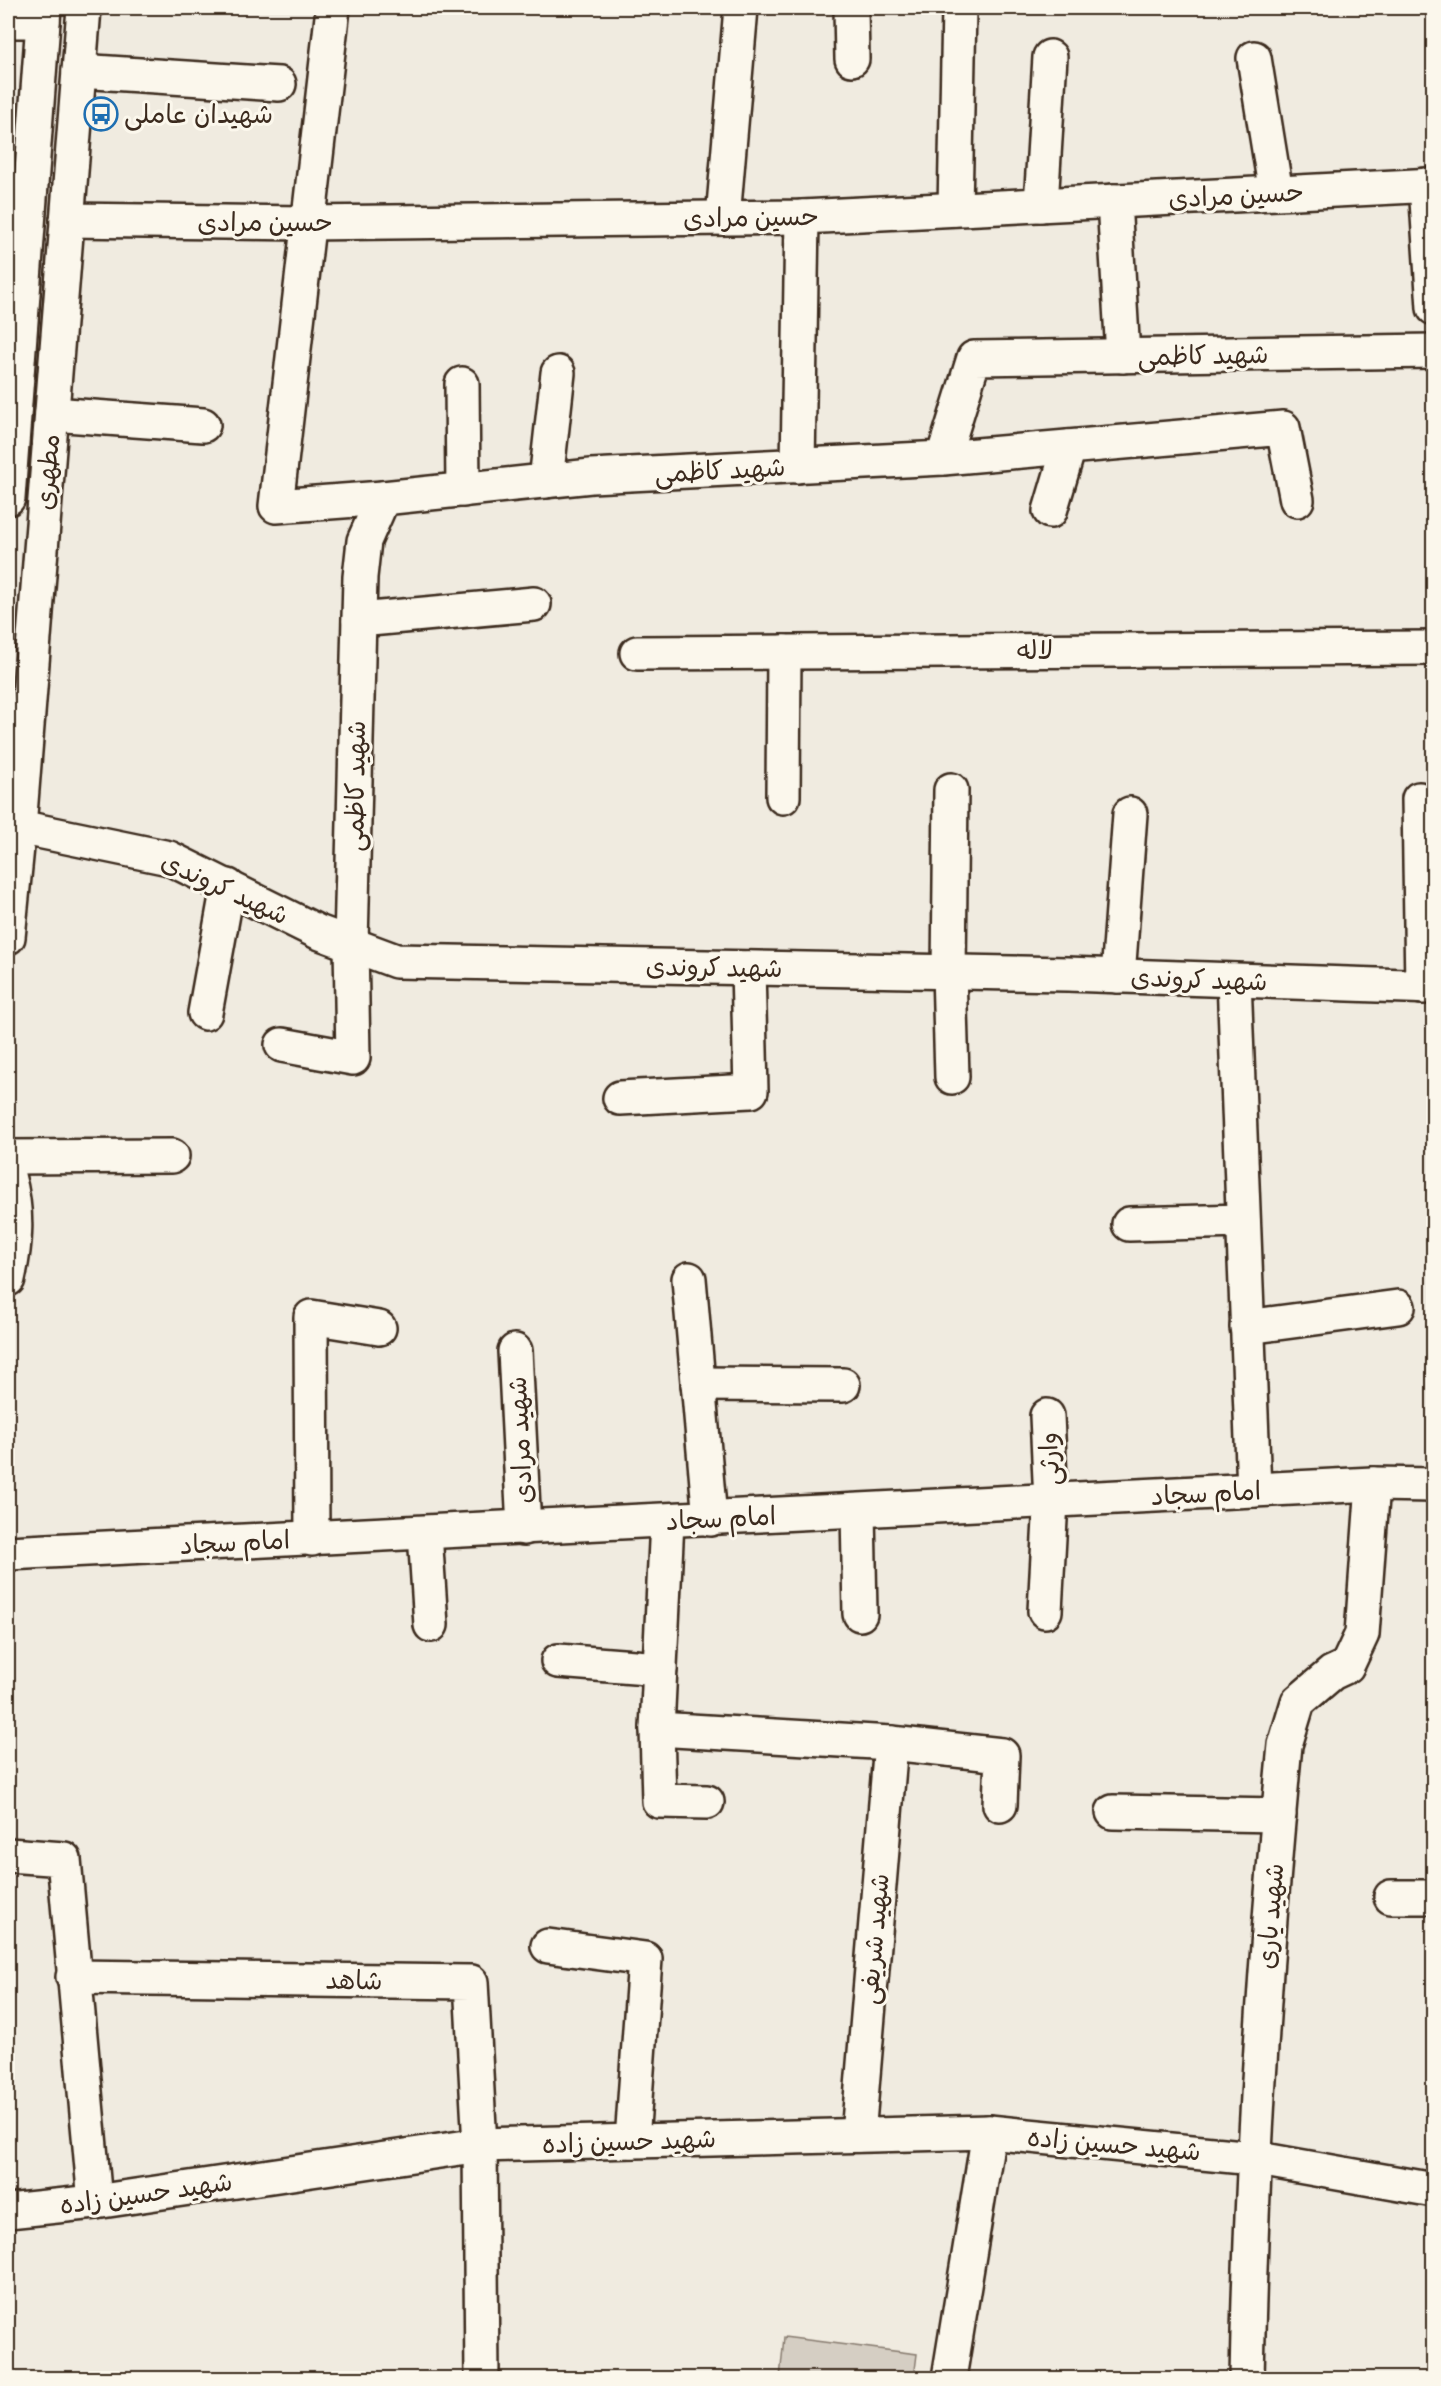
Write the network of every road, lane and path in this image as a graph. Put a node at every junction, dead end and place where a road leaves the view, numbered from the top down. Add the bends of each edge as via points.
1 (84, 8) edge
2 (333, 8) edge
3 (741, 8) edge
4 (851, 8) edge
5 (959, 8) edge
6 (43, 14) edge
7 (8, 21) edge
8 (1050, 57) dead end
9 (1254, 58) dead end
10 (852, 59) dead end
11 (79, 71) junction
12 (279, 84) dead end
13 (1430, 185) edge
14 (1276, 193) junction
15 (1114, 201) junction
16 (1041, 205) junction
17 (955, 210) junction
18 (802, 217) junction
19 (723, 218) junction
20 (67, 220) junction
21 (306, 223) junction
22 (1434, 308) edge
23 (1434, 351) edge
24 (1124, 356) junction
25 (558, 373) dead end
26 (12, 384) edge
27 (462, 384) dead end
28 (52, 414) junction
29 (203, 425) dead end
30 (1069, 447) junction
31 (943, 458) junction
32 (798, 466) junction
33 (546, 481) junction
34 (463, 490) junction
35 (8, 498) edge
36 (383, 498) junction
37 (1297, 500) dead end
38 (1050, 511) dead end
39 (534, 604) dead end
40 (359, 620) junction
41 (1434, 648) edge
42 (637, 652) dead end
43 (784, 652) junction
44 (951, 790) dead end
45 (783, 797) dead end
46 (1419, 799) dead end
47 (1130, 814) dead end
48 (19, 827) junction
49 (228, 886) junction
50 (8, 937) edge
51 (351, 944) junction
52 (748, 968) junction
53 (949, 972) junction
54 (1118, 976) junction
55 (1234, 980) junction
56 (1428, 987) edge
57 (205, 1013) dead end
58 (282, 1045) dead end
59 (952, 1077) dead end
60 (620, 1098) dead end
61 (172, 1156) dead end
62 (8, 1157) edge
63 (8, 1176) edge
64 (1243, 1221) junction
65 (1129, 1224) dead end
66 (8, 1279) edge
67 (689, 1279) dead end
68 (1398, 1307) dead end
69 (1247, 1327) junction
70 (379, 1328) dead end
71 (515, 1351) dead end
72 (698, 1384) junction
73 (843, 1385) dead end
74 (1047, 1416) dead end
75 (1373, 1484) junction
76 (1434, 1485) edge
77 (1254, 1490) junction
78 (1051, 1501) junction
79 (858, 1511) junction
80 (710, 1519) junction
81 (667, 1521) junction
82 (524, 1528) junction
83 (425, 1533) junction
84 (312, 1539) junction
85 (8, 1553) edge
86 (1045, 1611) dead end
87 (860, 1614) dead end
88 (431, 1625) dead end
89 (558, 1661) dead end
90 (660, 1669) junction
91 (657, 1729) junction
92 (891, 1743) junction
93 (707, 1802) dead end
94 (1000, 1805) dead end
95 (1113, 1812) dead end
96 (1279, 1815) junction
97 (8, 1855) edge
98 (1391, 1897) dead end
99 (1434, 1897) edge
100 (548, 1946) dead end
101 (73, 1977) junction
102 (989, 2132) junction
103 (858, 2135) junction
104 (632, 2141) junction
105 (480, 2145) junction
106 (1253, 2157) junction
107 (1434, 2190) edge
108 (95, 2202) junction
109 (8, 2211) edge
110 (482, 2379) edge
111 (949, 2379) edge
112 (1247, 2379) edge

1 - 11 street, مطهری
2 - 21 street
3 - 19 street
4 - 10 street
5 - 17 street
6 - 7 street
6 - 26 street, مطهری
8 - 16 street
9 - 14 street
11 - 12 street
11 - 20 street, مطهری
13 - 14 street, حسین مرادی
13 - 22 street
14 - 15 street, حسین مرادی
15 - 16 street, حسین مرادی
15 - 24 street
16 - 17 street, حسین مرادی
17 - 18 street, حسین مرادی
18 - 19 street, حسین مرادی
18 - 32 street
19 - 21 street, حسین مرادی
20 - 21 street, حسین مرادی
20 - 28 street, مطهری
21 - 36 street via 276,506
23 - 24 street, شهید کاظمی
24 - 31 street, شهید کاظمی via 974,358
25 - 33 street
26 - 35 street, مطهری
27 - 34 street
28 - 29 street
28 - 48 street, مطهری
30 - 31 street
30 - 37 street via 1282,429
30 - 38 street
31 - 32 street, شهید کاظمی
32 - 33 street, شهید کاظمی
33 - 34 street, شهید کاظمی
34 - 36 street, شهید کاظمی
36 - 40 street, شهید کاظمی via 364,541
39 - 40 street
40 - 51 street, شهید کاظمی
41 - 43 street, لاله
42 - 43 street, لاله
43 - 45 street
44 - 53 street
46 - 56 street
47 - 54 street
48 - 49 street, شهید کروندی via 169,858
48 - 50 street, مطهری
49 - 51 street, شهید کروندی via 318,932
49 - 57 street
51 - 52 street, شهید کروندی via 396,961
51 - 58 street, شهید کاظمی via 353,1058
52 - 53 street, شهید کروندی
52 - 60 street via 751,1091
53 - 54 street, شهید کروندی
53 - 59 street
54 - 55 street, شهید کروندی
55 - 56 street, شهید کروندی
55 - 64 street
61 - 62 street
63 - 66 street via 15,1203 15,1248
64 - 65 street
64 - 69 street
67 - 72 street
68 - 69 street
69 - 77 street
70 - 84 street via 311,1317
71 - 82 street, شهید مرادی
72 - 73 street
72 - 80 street
74 - 78 street, وارثی
75 - 76 street, امام سجاد
75 - 77 street, امام سجاد
75 - 96 street, شهید یاری via 1362,1634 1347,1666 1332,1672 1298,1702 1285,1745
77 - 78 street, امام سجاد
78 - 79 street, امام سجاد
78 - 86 street, وارثی
79 - 80 street, امام سجاد
79 - 87 street
80 - 81 street, امام سجاد
81 - 82 street, امام سجاد
81 - 90 street
82 - 83 street, امام سجاد
83 - 84 street, امام سجاد
83 - 88 street
84 - 85 street, امام سجاد
89 - 90 street
90 - 91 street
91 - 92 street
91 - 93 street via 659,1801
92 - 94 street via 1002,1755
92 - 103 street, شهید شریفی
95 - 96 street
96 - 106 street, شهید یاری
97 - 101 street via 64,1859
98 - 99 street
100 - 104 street via 645,1959
101 - 105 street, شاهد via 471,1982
101 - 108 street via 80,2015
102 - 103 street, شهید حسین زاده
102 - 106 street, شهید حسین زاده
102 - 111 street
103 - 104 street, شهید حسین زاده
104 - 105 street, شهید حسین زاده
105 - 108 street, شهید حسین زاده
105 - 110 street
106 - 107 street, شهید حسین زاده
106 - 112 street, شهید یاری
108 - 109 street, شهید حسین زاده

